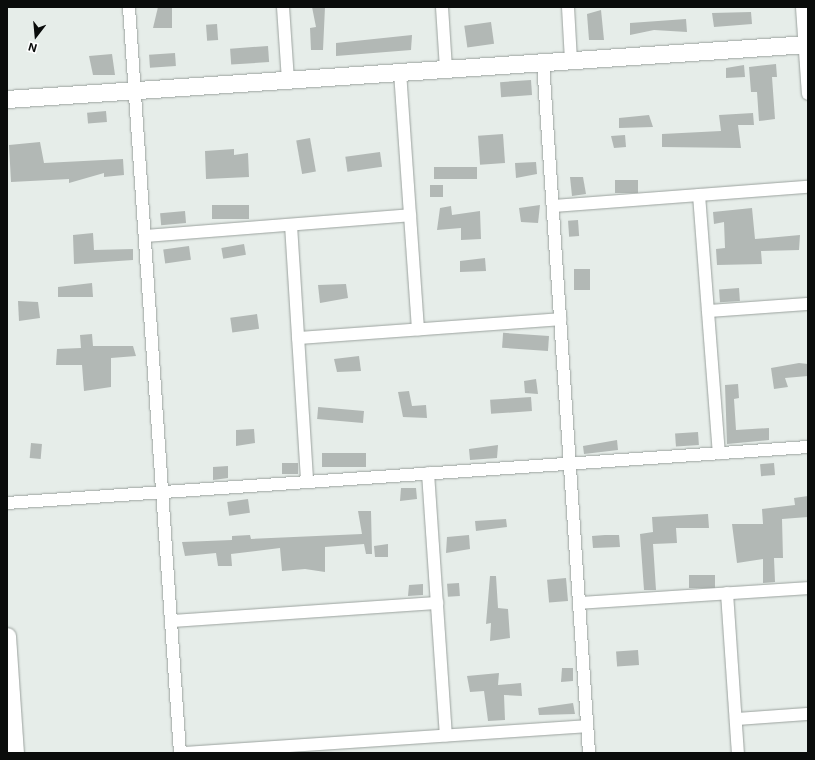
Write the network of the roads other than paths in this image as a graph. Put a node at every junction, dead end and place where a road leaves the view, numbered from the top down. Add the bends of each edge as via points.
1 (129, 7) edge
2 (283, 7) edge
3 (442, 7) edge
4 (568, 7) edge
5 (802, 7) edge
6 (806, 44) edge
7 (572, 60) junction
8 (543, 62) junction
9 (446, 69) junction
10 (400, 72) junction
11 (288, 80) junction
12 (135, 90) junction
13 (808, 94) edge
14 (7, 99) edge
15 (808, 187) edge
16 (699, 195) junction
17 (553, 206) junction
18 (410, 215) junction
19 (291, 224) junction
20 (144, 236) junction
21 (808, 304) edge
22 (708, 311) junction
23 (560, 319) junction
24 (418, 329) junction
25 (298, 338) junction
26 (808, 446) edge
27 (719, 453) junction
28 (570, 463) junction
29 (428, 473) junction
30 (307, 482) junction
31 (162, 492) junction
32 (7, 503) edge
33 (808, 588) edge
34 (727, 593) junction
35 (437, 603) junction
36 (579, 603) junction
37 (171, 622) junction
38 (7, 636) edge
39 (808, 714) edge
40 (736, 719) junction
41 (587, 726) junction
42 (446, 735) junction
43 (12, 746) edge
44 (305, 749) edge
45 (180, 753) edge
46 (183, 753) edge
47 (589, 753) edge
48 (738, 753) edge

1 - 12 street
2 - 11 street
3 - 9 street
4 - 7 street
5 - 6 street
6 - 7 street
6 - 13 street
7 - 8 street
8 - 9 street
8 - 17 street
9 - 10 street
10 - 11 street
10 - 18 street
11 - 12 street
12 - 14 street
12 - 20 street
15 - 16 street
16 - 17 street
16 - 22 street
17 - 23 street
18 - 19 street
18 - 24 street
19 - 20 street
19 - 25 street
20 - 31 street
21 - 22 street
22 - 27 street
23 - 24 street
23 - 28 street
24 - 25 street
25 - 30 street
26 - 27 street
27 - 28 street
28 - 29 street
28 - 36 street
29 - 30 street
29 - 35 street
30 - 31 street
31 - 32 street
31 - 37 street
33 - 34 street
34 - 36 street
34 - 40 street
35 - 37 street
35 - 42 street
36 - 41 street
37 - 45 street
38 - 43 street
39 - 40 street
40 - 48 street
41 - 42 street
41 - 47 street
42 - 44 street
44 - 46 street

